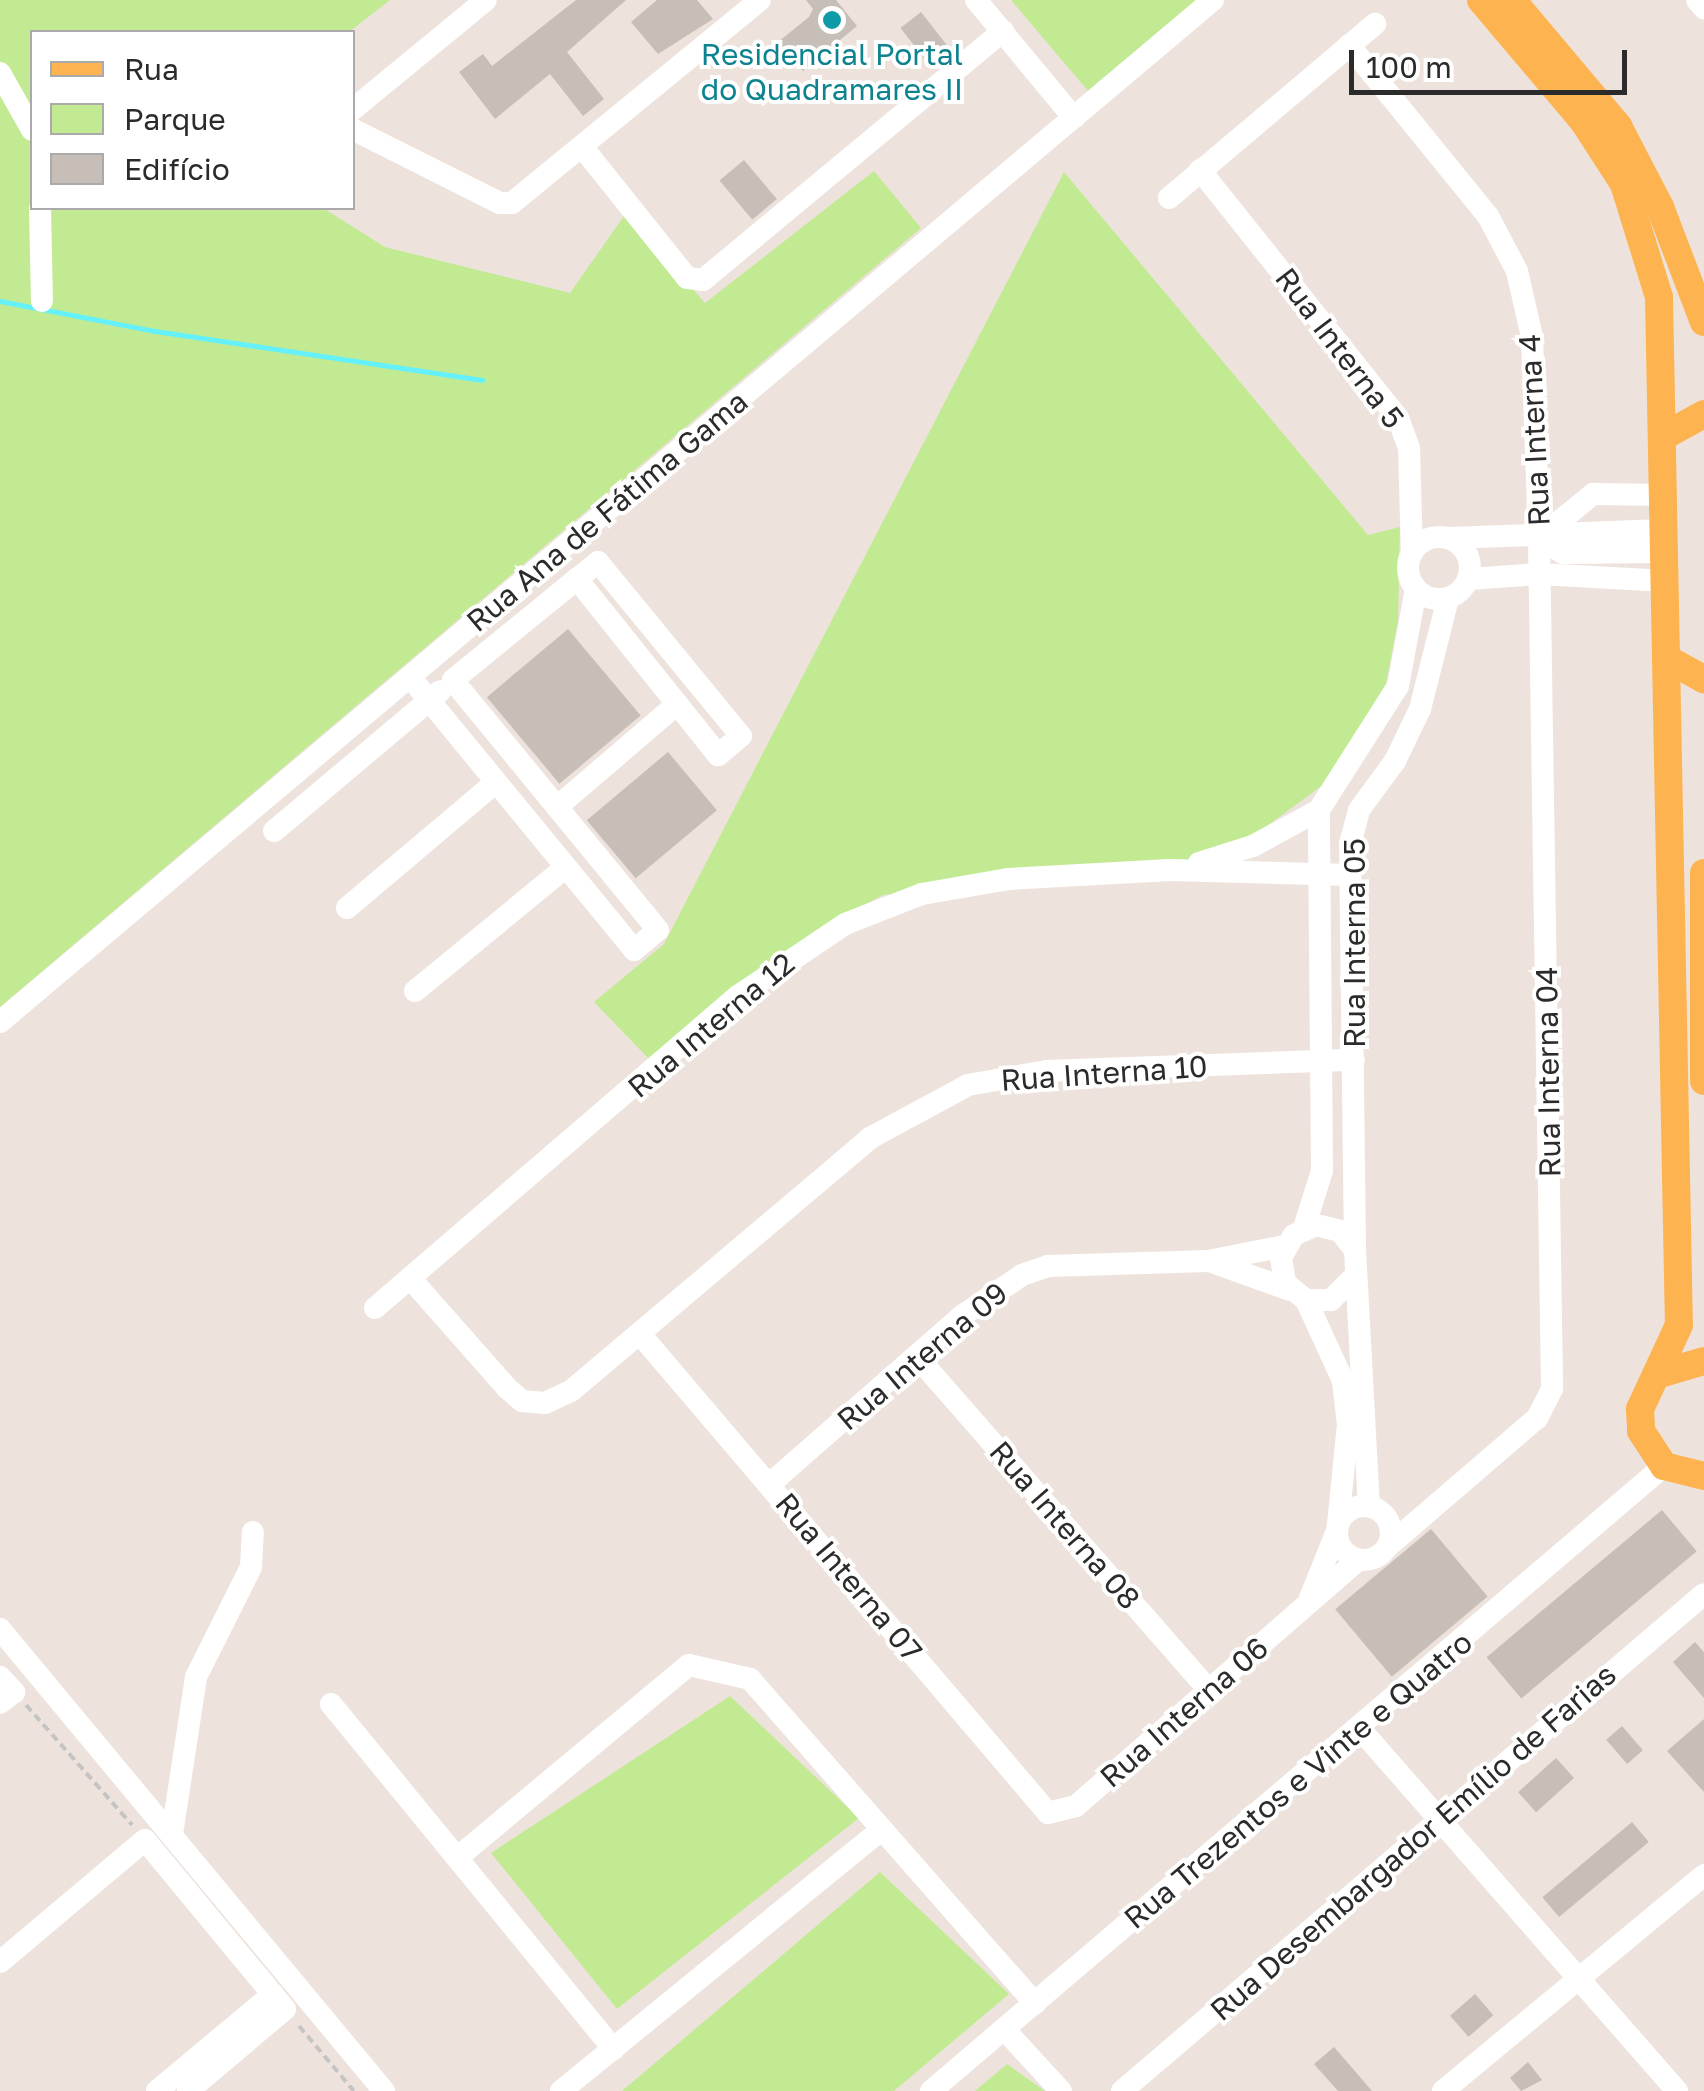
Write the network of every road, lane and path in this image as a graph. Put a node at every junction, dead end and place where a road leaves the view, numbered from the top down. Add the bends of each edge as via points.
1 (486, 0) edge
2 (760, 0) edge
3 (976, 0) edge
4 (1212, 0) edge
5 (1481, 0) edge
6 (1512, 0) edge
7 (1697, 0) edge
8 (1704, 8) edge
9 (1374, 24) dead end
10 (1003, 31) junction
11 (1349, 45) junction
12 (0, 72) edge
13 (355, 108) edge
14 (1074, 118) junction
15 (30, 126) edge
16 (356, 131) edge
17 (583, 148) junction
18 (1200, 170) junction
19 (1169, 198) dead end
20 (40, 210) edge
21 (42, 302) dead end
22 (1704, 322) edge
23 (1704, 414) edge
24 (1662, 437) junction
25 (1664, 495) junction
26 (1448, 538) junction
27 (1540, 538) junction
28 (1665, 541) junction
29 (1412, 553) junction
30 (1538, 574) junction
31 (577, 579) junction
32 (1468, 579) junction
33 (1667, 580) junction
34 (1416, 588) junction
35 (1448, 598) junction
36 (434, 657) junction
37 (1670, 661) junction
38 (410, 677) junction
39 (1704, 679) edge
40 (453, 680) junction
41 (429, 700) junction
42 (677, 704) junction
43 (496, 782) junction
44 (557, 807) junction
45 (1318, 810) junction
46 (274, 831) dead end
47 (566, 867) junction
48 (1170, 870) junction
49 (1704, 873) edge
50 (1315, 874) junction
51 (1350, 875) junction
52 (347, 908) dead end
53 (416, 992) dead end
54 (0, 1022) edge
55 (1354, 1060) junction
56 (1320, 1062) junction
57 (1704, 1081) edge
58 (1304, 1228) junction
59 (1284, 1246) junction
60 (1355, 1250) junction
61 (1208, 1261) junction
62 (1356, 1274) junction
63 (410, 1278) junction
64 (1299, 1295) junction
65 (375, 1308) dead end
66 (640, 1334) junction
67 (920, 1359) junction
68 (1704, 1361) edge
69 (1662, 1373) junction
70 (1664, 1466) junction
71 (1704, 1476) edge
72 (771, 1483) junction
73 (1375, 1510) junction
74 (1425, 1513) junction
75 (1338, 1528) junction
76 (253, 1532) dead end
77 (1388, 1546) junction
78 (1358, 1560) junction
79 (1704, 1594) edge
80 (1306, 1606) junction
81 (0, 1629) edge
82 (4, 1687) edge
83 (1210, 1691) junction
84 (332, 1704) dead end
85 (1361, 1730) junction
86 (1060, 1814) joint
87 (1441, 1820) junction
88 (882, 1829) junction
89 (172, 1834) junction
90 (145, 1840) junction
91 (457, 1858) junction
92 (1704, 1875) edge
93 (0, 1962) edge
94 (1578, 1980) junction
95 (279, 2002) junction
96 (1035, 2003) junction
97 (1004, 2029) junction
98 (613, 2049) junction
99 (158, 2091) edge
100 (188, 2091) edge
101 (354, 2091) edge
102 (384, 2091) edge
103 (561, 2091) edge
104 (930, 2091) edge
105 (1061, 2091) edge
106 (1122, 2091) edge
107 (1443, 2091) edge
108 (1677, 2091) edge

1 - 13 street
2 - 17 street
3 - 10 street
4 - 14 street, Rua Ana de Fátima Gama
5 - 24 main road via 1584,122 1624,184 1659,297
6 - 22 main road via 1618,126 1660,207
7 - 8 street
9 - 11 street
10 - 14 street
10 - 17 street via 702,280 688,278
11 - 18 street
11 - 27 street, Rua Interna 4 via 1488,216 1516,271 1532,338
12 - 15 street
14 - 36 street, Rua Ana de Fátima Gama
16 - 17 street via 505,204
18 - 19 street
18 - 29 street, Rua Interna 5 via 1398,418 1409,448
20 - 21 street
23 - 24 main road
24 - 25 main road
25 - 27 street via 1582,500
25 - 28 main road
26 - 27 street
26 - 29 street via 1434,537
26 - 32 street via 1467,554
27 - 28 street via 1563,553
27 - 30 street, Rua Interna 4
28 - 33 main road
29 - 34 street via 1408,572
30 - 32 street
30 - 33 street
30 - 74 street, Rua Interna 04 via 1552,1389 1537,1418
31 - 40 street
31 - 42 street
31 - 42 street via 598,562 741,736 718,754
32 - 35 street
33 - 37 main road
34 - 35 street via 1430,598
34 - 45 street, Rua Interna 05 via 1398,686
35 - 51 street, Rua Interna 05 via 1410,734 1358,810
36 - 38 street, Rua Ana de Fátima Gama
36 - 40 street
37 - 39 main road
37 - 69 main road via 1679,1325
38 - 41 street
38 - 54 street, Rua Ana de Fátima Gama
40 - 41 street
40 - 44 street
41 - 43 street
41 - 46 street
42 - 44 street
43 - 47 street
43 - 52 street
44 - 47 street via 658,930 634,950
45 - 48 street, Rua Interna 12 via 1253,846
45 - 50 street, Rua Interna 05
47 - 53 street
48 - 50 street, Rua Interna 12
48 - 63 street, Rua Interna 12 via 1008,879 922,894 845,924 738,996
49 - 57 main road
50 - 51 street, Rua Interna 12
50 - 56 street, Rua Interna 05
51 - 55 street, Rua Interna 05
55 - 56 street, Rua Interna 10
55 - 60 street, Rua Interna 05
56 - 58 street, Rua Interna 05 via 1322,1170
56 - 66 street, Rua Interna 10 via 1046,1071 968,1085 870,1138
58 - 59 street
58 - 60 street via 1340,1231
59 - 61 street, Rua Interna 09
59 - 64 street via 1281,1270
60 - 62 street
61 - 64 street, Rua Interna 09
61 - 67 street, Rua Interna 09 via 1048,1266 963,1314
62 - 64 street via 1331,1300
62 - 73 street
63 - 65 street, Rua Interna 12
63 - 66 street, Rua Interna 10 via 522,1401 556,1401
64 - 75 street via 1344,1381 1348,1424
66 - 72 street, Rua Interna 07
67 - 72 street, Rua Interna 09
67 - 83 street, Rua Interna 08
68 - 69 main road
69 - 70 main road via 1640,1409 1649,1450
70 - 71 main road
70 - 85 street, Rua Trezentos e Vinte e Quatro
72 - 86 street, Rua Interna 07 via 1041,1808
73 - 74 street
73 - 75 street via 1345,1514
73 - 77 street via 1391,1534
74 - 77 street, Rua Interna 04
75 - 78 street via 1340,1546
75 - 80 street, Rua Interna 06
76 - 89 street via 251,1568 196,1676
77 - 78 street via 1380,1556
78 - 80 street, Rua Interna 06
79 - 87 street, Rua Desembargador Emílio de Farias
80 - 83 street, Rua Interna 06
81 - 89 street
82 - 90 path
83 - 86 street, Rua Interna 06
84 - 91 street
85 - 87 street
85 - 96 street, Rua Trezentos e Vinte e Quatro
87 - 94 street
87 - 106 street, Rua Desembargador Emílio de Farias
88 - 91 street via 750,1679 689,1665
88 - 96 street
88 - 98 street
89 - 102 street
90 - 93 street
90 - 95 street
91 - 98 street
92 - 94 street
94 - 107 street
94 - 108 street
95 - 99 street
95 - 100 street
95 - 101 path
96 - 97 street, Rua Trezentos e Vinte e Quatro
97 - 104 street, Rua Trezentos e Vinte e Quatro
97 - 105 street
98 - 103 street

